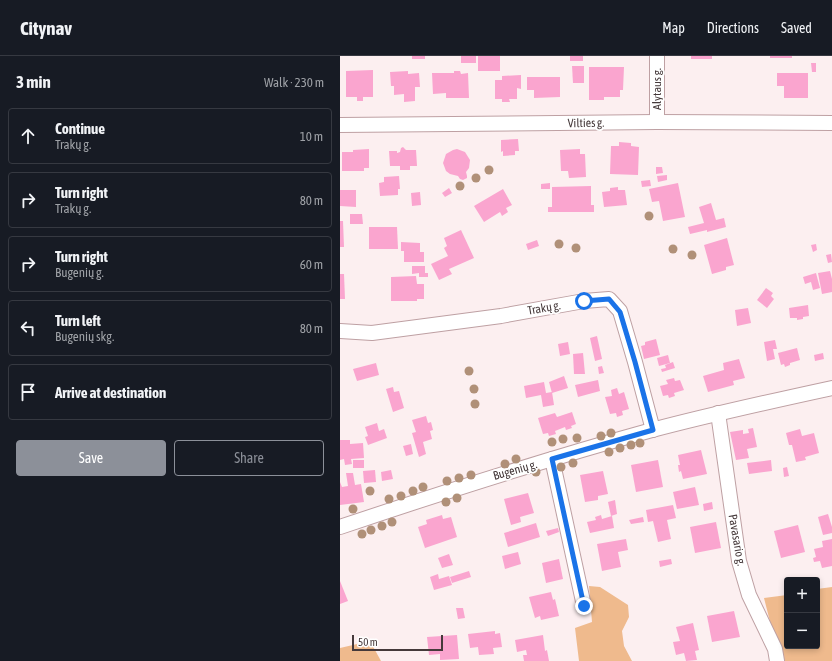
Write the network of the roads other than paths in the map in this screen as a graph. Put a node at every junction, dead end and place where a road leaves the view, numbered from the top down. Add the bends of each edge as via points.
1 (657, 56) edge
2 (657, 122) junction
3 (832, 123) edge
4 (340, 125) edge
5 (340, 332) edge
6 (832, 388) edge
7 (718, 413) junction
8 (653, 430) junction
9 (552, 459) junction
10 (340, 527) edge
11 (584, 606) dead end
12 (777, 661) edge

1 - 2 street, Alytaus g.
2 - 3 street, Vilties g.
2 - 4 street, Vilties g.
5 - 8 street, Trakų g. via 372,333 609,299 620,312
6 - 7 street, Bugenių g.
7 - 8 street, Bugenių g.
7 - 12 street, Pavasario g. via 739,561 749,595 775,649
8 - 9 street, Bugenių g.
9 - 10 street, Bugenių g.
9 - 11 street

